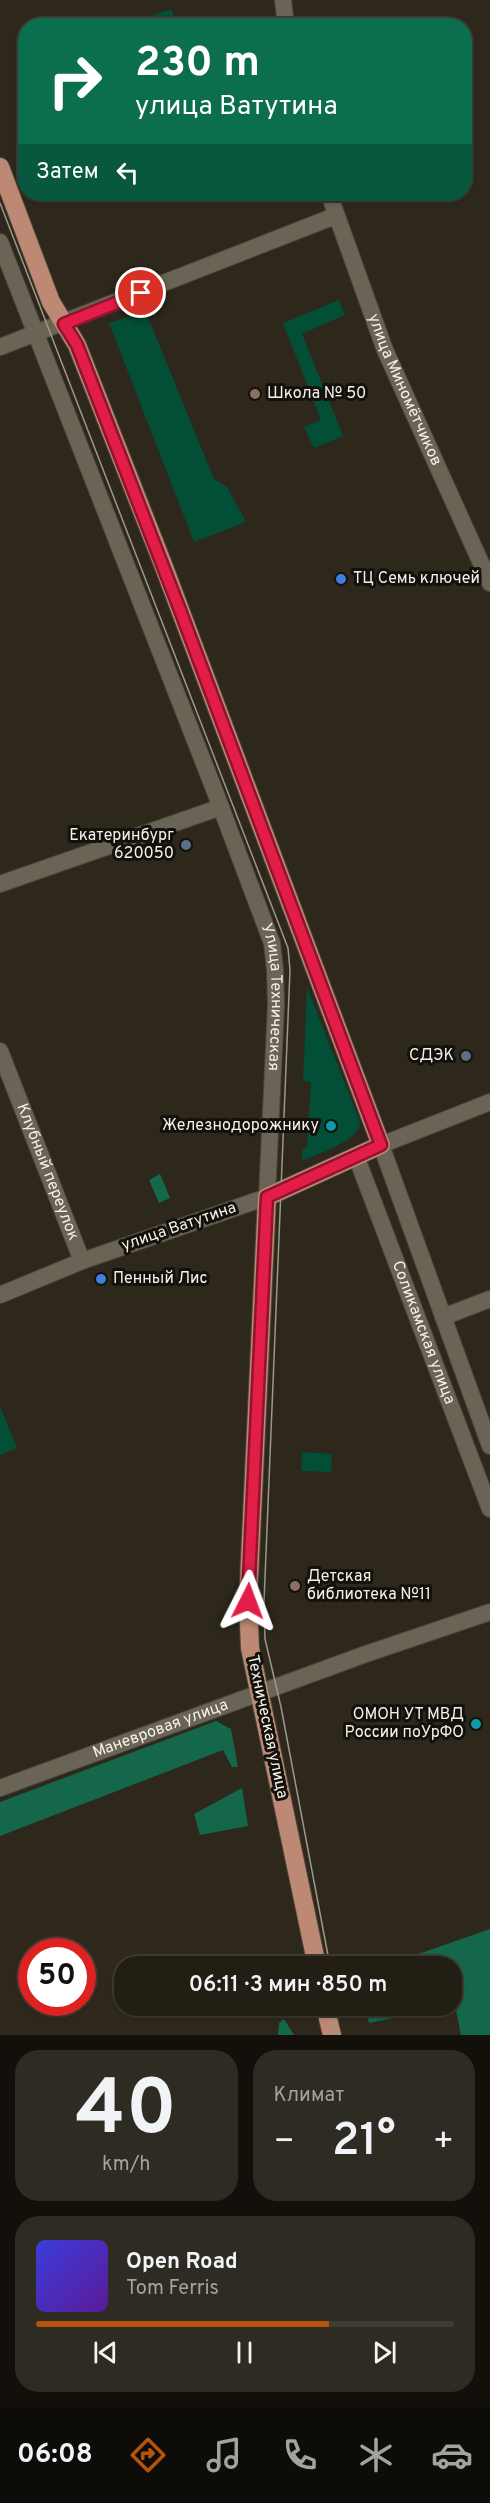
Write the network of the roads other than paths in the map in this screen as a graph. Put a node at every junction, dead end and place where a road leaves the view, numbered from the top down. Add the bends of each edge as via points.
1 (283, 0) edge
2 (285, 18) edge
3 (0, 167) edge
4 (331, 201) edge
5 (335, 216) junction
6 (0, 242) edge
7 (64, 324) junction
8 (37, 334) junction
9 (0, 347) edge
10 (490, 583) edge
11 (221, 807) junction
12 (0, 884) edge
13 (0, 1051) edge
14 (490, 1102) edge
15 (381, 1145) junction
16 (356, 1156) junction
17 (267, 1197) junction
18 (82, 1261) junction
19 (0, 1295) edge
20 (490, 1299) edge
21 (443, 1317) junction
22 (490, 1446) edge
23 (490, 1509) edge
24 (490, 1612) edge
25 (261, 1692) junction
26 (0, 1788) edge
27 (315, 1956) edge
28 (328, 2016) edge
29 (332, 2035) edge

1 - 2 street
3 - 7 main road via 51,302
4 - 5 street, улица Миномётчиков
5 - 7 street
5 - 10 street, улица Миномётчиков via 385,350
6 - 8 street, Улица Техническая
7 - 8 street
7 - 15 main road via 77,345 178,604
8 - 9 street
8 - 11 street, Улица Техническая
11 - 12 street
11 - 17 street, Улица Техническая via 272,943 275,970
13 - 18 street, Клубный переулок
14 - 15 street, улица Ватутина
15 - 16 main road, улица Ватутина
15 - 21 street, Соликамская улица
16 - 17 main road, улица Ватутина
16 - 23 street, Соликамская улица
17 - 18 street, улица Ватутина
17 - 25 main road, Техническая улица via 248,1601 250,1648
18 - 19 street, улица Ватутина
20 - 21 street
21 - 22 street, Соликамская улица
24 - 25 street, Маневровая улица
25 - 26 street, Маневровая улица
25 - 27 main road, Техническая улица
28 - 29 main road

